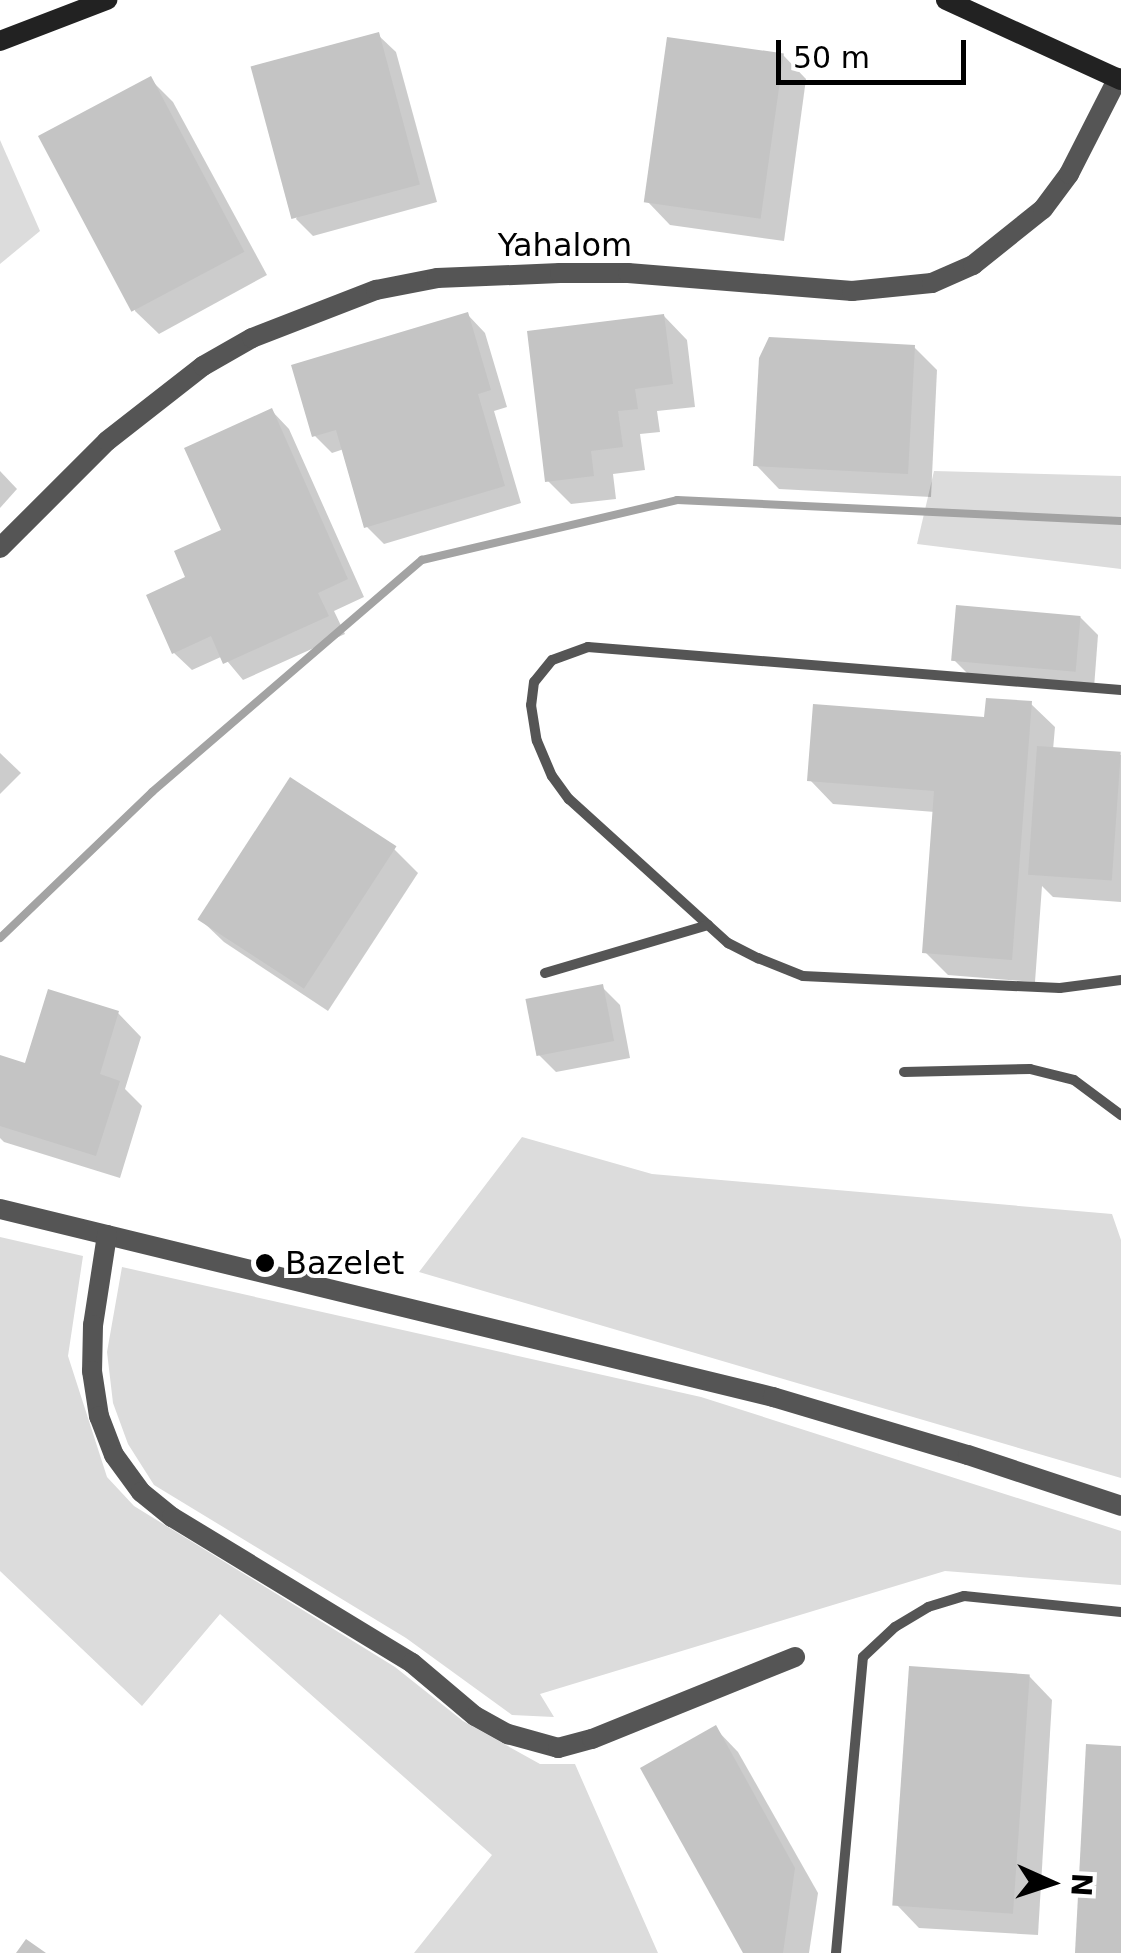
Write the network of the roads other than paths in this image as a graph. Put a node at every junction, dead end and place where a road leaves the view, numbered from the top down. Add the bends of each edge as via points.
1 (107, 0) edge
2 (946, 0) edge
3 (0, 41) edge
4 (1119, 79) edge
5 (0, 548) edge
6 (1121, 690) edge
7 (708, 924) junction
8 (545, 973) dead end
9 (1121, 980) edge
10 (904, 1072) dead end
11 (1121, 1115) edge
12 (0, 1209) edge
13 (107, 1235) junction
14 (1121, 1506) edge
15 (1121, 1612) edge
16 (796, 1658) dead end
17 (836, 1953) edge

1 - 3 street
2 - 4 street
4 - 5 street, Yahalom via 1069,174 1042,208 972,265 932,283 852,291 560,272 437,278 376,290 252,338 203,366 107,441
6 - 7 lane via 588,646 552,660 534,682 532,705 552,776
7 - 8 lane
7 - 9 lane via 728,943 804,976 1060,988
10 - 11 lane via 1030,1070 1074,1080
12 - 13 street
13 - 14 street via 772,1397
13 - 16 street via 92,1371 114,1455 141,1492 412,1664 475,1716 558,1748
15 - 17 lane via 964,1596 895,1627 864,1658

